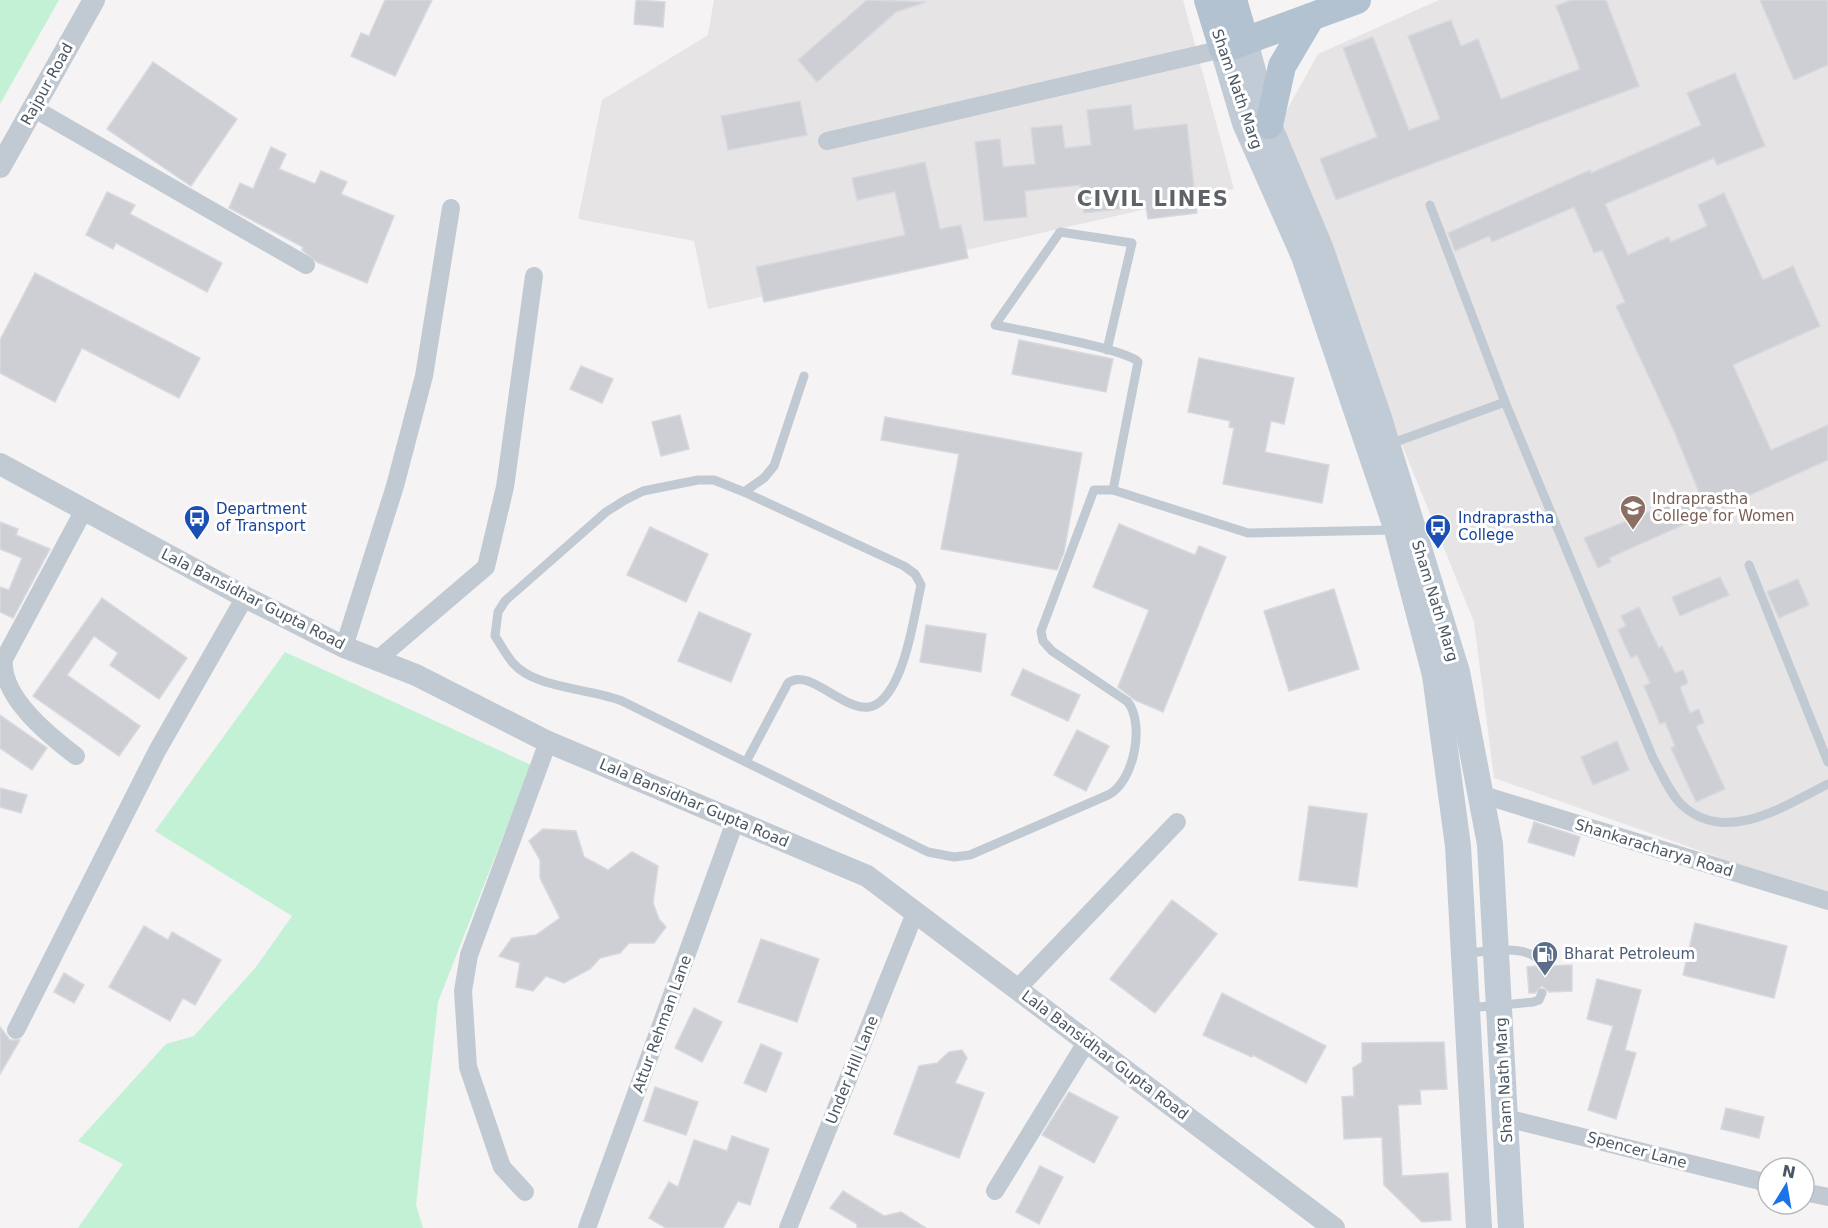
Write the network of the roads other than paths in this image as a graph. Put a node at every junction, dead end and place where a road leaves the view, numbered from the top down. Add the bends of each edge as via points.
1 (94, 0) edge
2 (1356, 0) edge
3 (1226, 3) edge
4 (1311, 17) junction
5 (1234, 45) junction
6 (33, 108) junction
7 (1269, 125) junction
8 (827, 141) dead end
9 (0, 167) edge
10 (1430, 205) dead end
11 (451, 208) dead end
12 (306, 265) dead end
13 (534, 276) dead end
14 (1107, 350) junction
15 (804, 376) dead end
16 (1505, 402) junction
17 (1378, 448) junction
18 (0, 464) edge
19 (1113, 490) junction
20 (744, 492) junction
21 (84, 510) junction
22 (1397, 530) junction
23 (1749, 565) dead end
24 (244, 597) junction
25 (344, 647) junction
26 (377, 660) junction
27 (548, 742) junction
28 (76, 756) dead end
29 (746, 762) junction
30 (1828, 762) edge
31 (1828, 784) edge
32 (1480, 794) junction
33 (736, 819) junction
34 (1177, 822) dead end
35 (1828, 901) edge
36 (915, 913) junction
37 (1496, 951) junction
38 (1465, 953) junction
39 (1542, 965) dead end
40 (1017, 989) junction
41 (1542, 993) dead end
42 (1499, 1006) junction
43 (1468, 1008) junction
44 (16, 1030) dead end
45 (1087, 1041) junction
46 (1506, 1118) junction
47 (1756, 1180) edge
48 (995, 1191) dead end
49 (525, 1192) dead end
50 (587, 1228) edge
51 (788, 1228) edge
52 (1334, 1228) edge
53 (1479, 1228) edge
54 (1511, 1228) edge

1 - 6 street, Rajpur Road
2 - 4 main road
3 - 5 main road, Sham Nath Marg
4 - 5 main road
4 - 7 main road via 1282,66
5 - 7 main road, Sham Nath Marg
5 - 8 street
5 - 17 main road, Sham Nath Marg via 1245,123 1304,256
6 - 9 street, Rajpur Road
6 - 12 street
7 - 17 main road, Sham Nath Marg via 1320,247
10 - 16 lane
11 - 25 street via 424,376 395,486
13 - 26 street via 505,487 486,567
14 - 14 lane via 995,325 1060,232 1132,243
14 - 19 lane via 1134,357 1139,368
15 - 20 lane via 774,466
16 - 17 lane
16 - 31 lane via 1653,758 1682,805 1702,817 1730,823 1758,819
17 - 22 main road, Sham Nath Marg
17 - 32 main road, Sham Nath Marg via 1457,672
18 - 21 street, Lala Bansidhar Gupta Road
19 - 22 lane via 1248,533
19 - 29 lane via 1094,490 1090,496 1041,631 1043,641 1052,651 1128,702 1135,711 1138,729 1134,748 1122,782 1114,791 970,855 941,856
20 - 29 lane via 904,566 921,585 903,664 878,703 855,705 803,679 792,679
20 - 29 lane via 714,480 698,480 644,491 625,500 606,512 505,601 498,612 495,636 513,664 531,676 604,694
21 - 24 street, Lala Bansidhar Gupta Road
21 - 28 street via 4,659 2,671 3,680 24,713
22 - 38 main road, Sham Nath Marg via 1435,675 1458,846
23 - 30 lane
24 - 25 street, Lala Bansidhar Gupta Road
24 - 44 street via 157,751
25 - 26 street, Lala Bansidhar Gupta Road
26 - 27 street, Lala Bansidhar Gupta Road via 416,675
27 - 33 street, Lala Bansidhar Gupta Road
27 - 49 street via 469,955 463,991 468,1067 502,1167
32 - 35 street, Shankaracharya Road
32 - 37 main road, Sham Nath Marg via 1490,844
33 - 36 street, Lala Bansidhar Gupta Road via 867,876
33 - 50 street, Attur Rehman Lane
34 - 40 street
36 - 40 street, Lala Bansidhar Gupta Road
36 - 51 street, Under Hill Lane
37 - 38 lane
37 - 39 lane via 1525,952 1538,957
37 - 42 main road, Sham Nath Marg
38 - 43 main road, Sham Nath Marg
40 - 45 street, Lala Bansidhar Gupta Road
41 - 42 lane via 1536,1001
42 - 43 lane
42 - 46 main road, Sham Nath Marg
43 - 53 main road, Sham Nath Marg
45 - 48 street
45 - 52 street, Lala Bansidhar Gupta Road
46 - 47 street, Spencer Lane
46 - 54 main road, Sham Nath Marg

